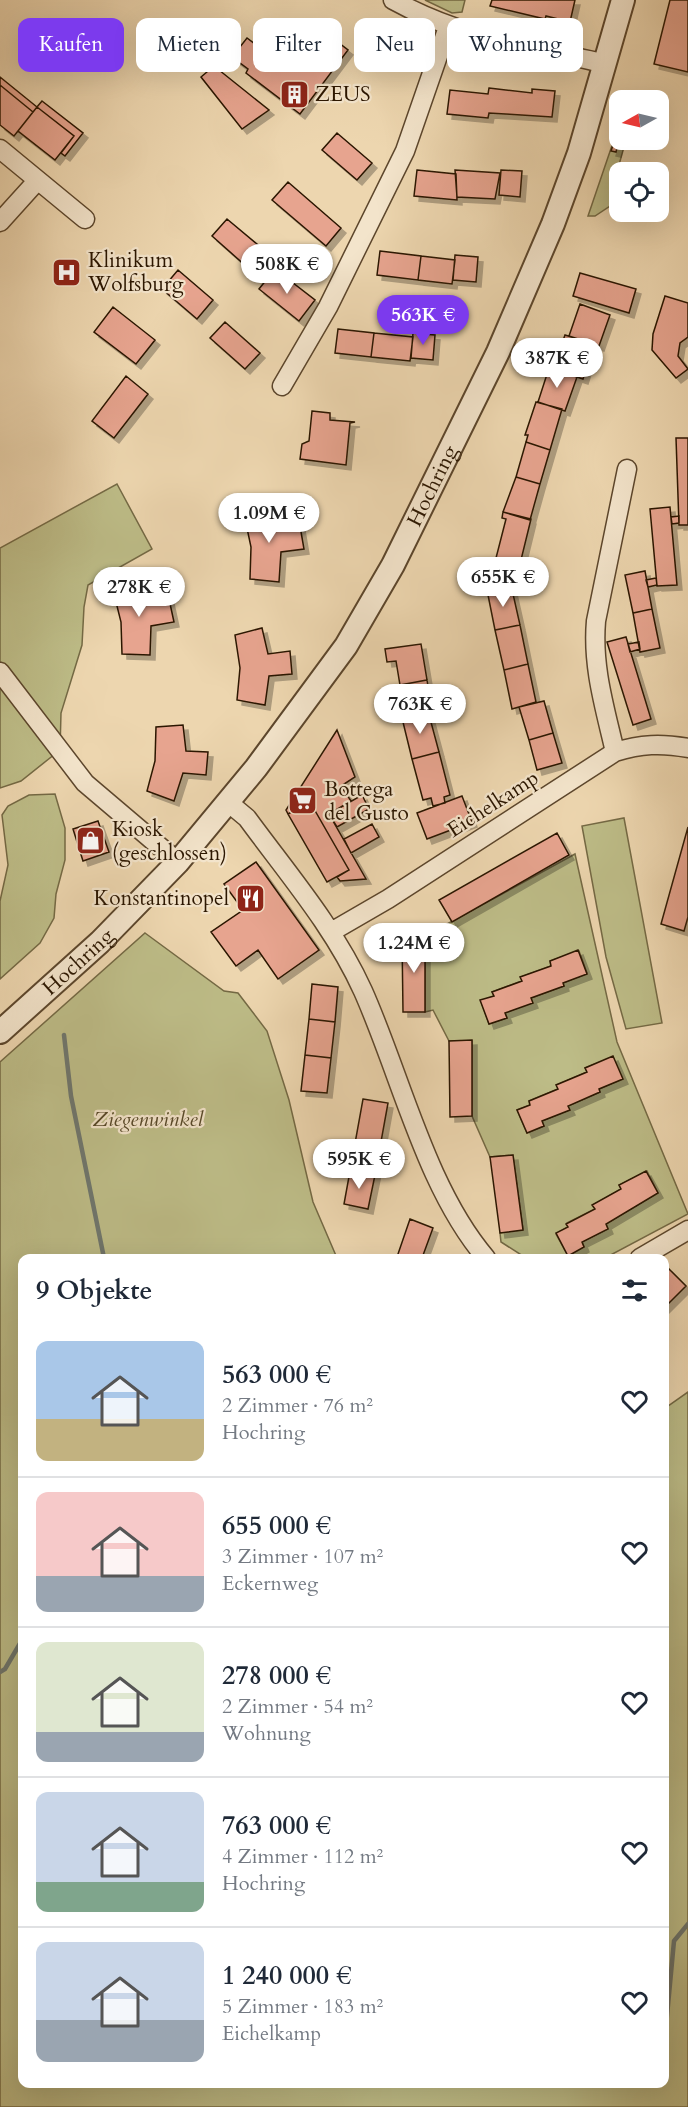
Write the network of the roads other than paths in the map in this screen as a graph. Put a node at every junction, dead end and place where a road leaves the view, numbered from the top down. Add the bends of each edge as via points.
1 (393, 0) edge
2 (623, 0) edge
3 (447, 27) edge
4 (447, 30) edge
5 (583, 59) edge
6 (606, 64) junction
7 (0, 149) edge
8 (37, 181) junction
9 (85, 219) dead end
10 (0, 222) edge
11 (282, 386) dead end
12 (627, 469) dead end
13 (0, 672) edge
14 (688, 748) edge
15 (615, 752) junction
16 (229, 803) junction
17 (178, 862) junction
18 (331, 932) junction
19 (0, 1032) edge
20 (688, 1230) edge
21 (483, 1254) edge
22 (647, 1254) edge

1 - 3 street
2 - 6 street, Hochring
4 - 11 street via 405,151 328,308
5 - 6 street
6 - 16 street, Hochring via 553,224 498,352 393,565 346,646
7 - 8 street
8 - 9 street
8 - 10 street
12 - 15 street via 594,644
13 - 17 street via 85,783
14 - 15 street, Eichelkamp via 663,743
15 - 18 street, Eichelkamp
16 - 17 street, Hochring
16 - 18 street via 246,818
17 - 19 street, Hochring via 100,942
18 - 21 street via 363,991 427,1154 455,1213
20 - 22 street

